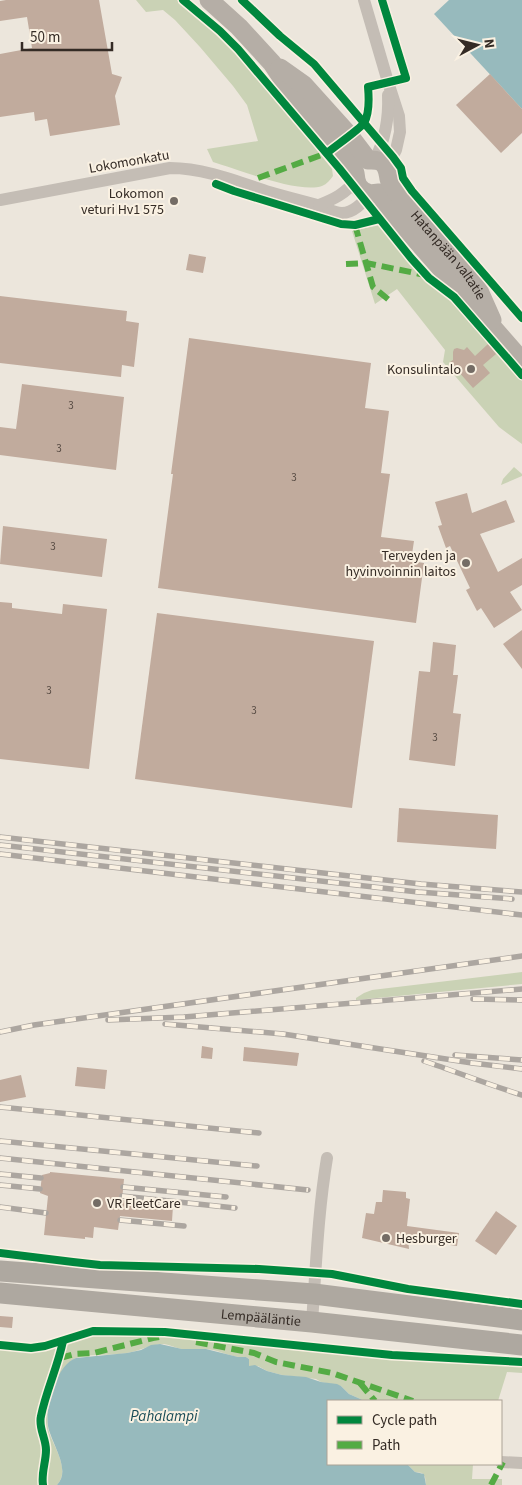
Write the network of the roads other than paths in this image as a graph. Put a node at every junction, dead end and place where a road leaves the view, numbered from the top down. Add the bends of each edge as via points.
1 (208, 0) edge
2 (364, 0) edge
3 (372, 176) junction
4 (0, 200) edge
5 (319, 205) junction
6 (522, 361) edge
7 (327, 1158) dead end
8 (0, 1271) edge
9 (0, 1293) edge
10 (314, 1294) junction
11 (119, 1304) junction
12 (522, 1320) edge
13 (312, 1322) junction
14 (492, 1342) junction
15 (522, 1345) edge
16 (502, 1462) edge
17 (522, 1463) edge

1 - 3 main road, Hatanpään valtatie via 272,63 293,95
2 - 3 street via 399,116 400,132 396,150
3 - 5 street
3 - 5 street, Lokomonkatu via 359,205 352,210 334,212
3 - 6 main road, Hatanpään valtatie via 389,209
4 - 5 street, Lokomonkatu via 182,168 214,174
7 - 10 street
8 - 10 highway, Lempääläntie
9 - 11 highway, Lempääläntie
10 - 12 highway, Lempääläntie
10 - 13 street
11 - 13 highway, Lempääläntie
11 - 14 highway via 148,1316 249,1330 474,1346
13 - 14 highway, Lempääläntie
14 - 15 highway, Lempääläntie
16 - 17 street

